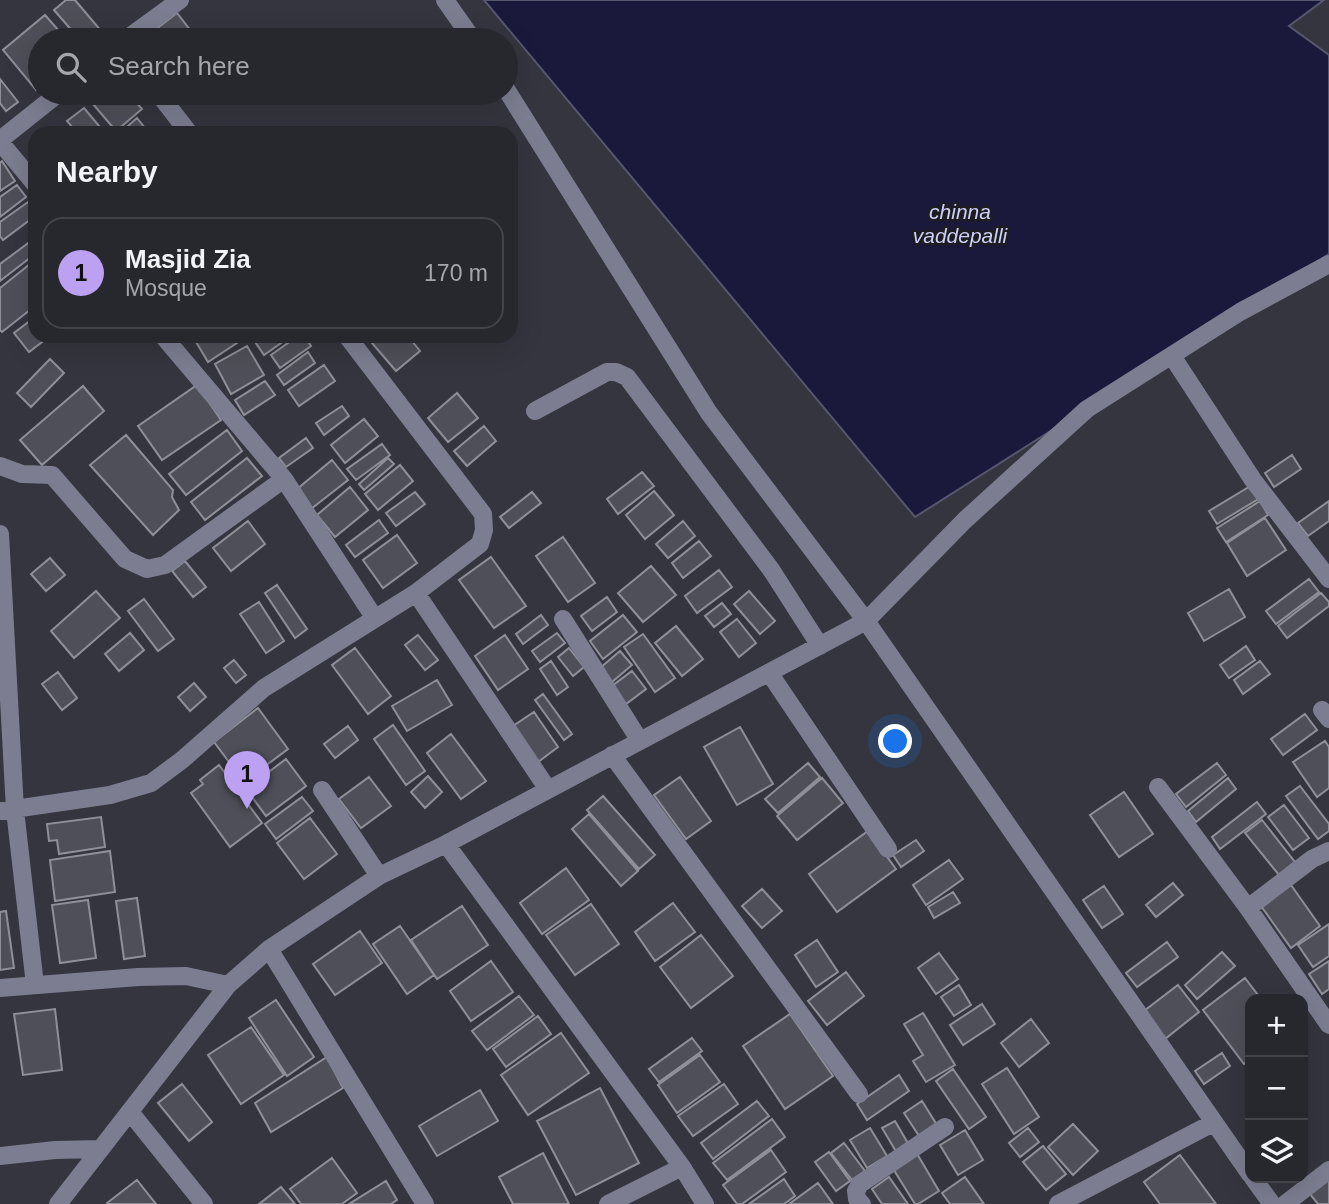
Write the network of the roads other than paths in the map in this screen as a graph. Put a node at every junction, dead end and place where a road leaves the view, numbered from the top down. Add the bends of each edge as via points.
1 (180, 0) edge
2 (445, 0) edge
3 (142, 28) edge
4 (465, 28) edge
5 (44, 105) edge
6 (167, 105) edge
7 (516, 105) edge
8 (184, 126) edge
9 (0, 141) edge
10 (28, 175) edge
11 (1329, 264) edge
12 (169, 343) edge
13 (352, 343) edge
14 (1172, 356) junction
15 (535, 411) dead end
16 (0, 466) edge
17 (284, 479) junction
18 (0, 534) edge
19 (1329, 579) edge
20 (416, 593) junction
21 (374, 617) junction
22 (563, 619) dead end
23 (866, 621) junction
24 (3, 640) edge
25 (820, 646) junction
26 (770, 674) junction
27 (640, 741) junction
28 (612, 755) junction
29 (547, 788) junction
30 (1158, 788) dead end
31 (322, 790) dead end
32 (8, 811) edge
33 (446, 844) junction
34 (888, 849) dead end
35 (1329, 850) edge
36 (379, 876) junction
37 (1248, 908) junction
38 (269, 949) junction
39 (36, 985) junction
40 (228, 985) junction
41 (0, 988) edge
42 (1329, 1025) edge
43 (859, 1094) dead end
44 (130, 1112) junction
45 (1213, 1123) junction
46 (944, 1127) dead end
47 (101, 1149) junction
48 (0, 1156) edge
49 (1245, 1166) edge
50 (682, 1167) junction
51 (1329, 1170) edge
52 (1257, 1183) edge
53 (58, 1204) edge
54 (204, 1204) edge
55 (425, 1204) edge
56 (608, 1204) edge
57 (705, 1204) edge
58 (862, 1204) edge
59 (1058, 1204) edge
60 (1272, 1204) edge
61 (1285, 1204) edge

1 - 3 street
2 - 4 street
5 - 9 street
6 - 8 street
7 - 23 street via 709,413
9 - 10 street
11 - 14 street via 1240,312
12 - 17 street
13 - 20 street via 483,514 480,544
14 - 19 street via 1253,480
14 - 23 street via 1087,409 965,520
15 - 25 street via 607,372 627,377 772,571
16 - 17 street via 22,474 52,475 125,559 146,569 165,565
17 - 21 street
18 - 24 street
20 - 21 street
20 - 29 street
21 - 32 street via 264,688 151,783 110,795
22 - 27 street
23 - 25 street
23 - 45 street
24 - 32 street
25 - 26 street
26 - 27 street
26 - 34 street
27 - 28 street
28 - 29 street
28 - 43 street
29 - 33 street
30 - 37 street
31 - 36 street
32 - 39 street
33 - 36 street
33 - 50 street
35 - 37 street
36 - 38 street
37 - 42 street
38 - 40 street
38 - 55 street
39 - 40 street via 187,976
39 - 41 street
40 - 44 street
44 - 47 street
44 - 54 street
45 - 49 street
45 - 59 street
46 - 58 street via 860,1184 856,1191
47 - 48 street
47 - 53 street
50 - 56 street
50 - 57 street
51 - 61 street
52 - 60 street

